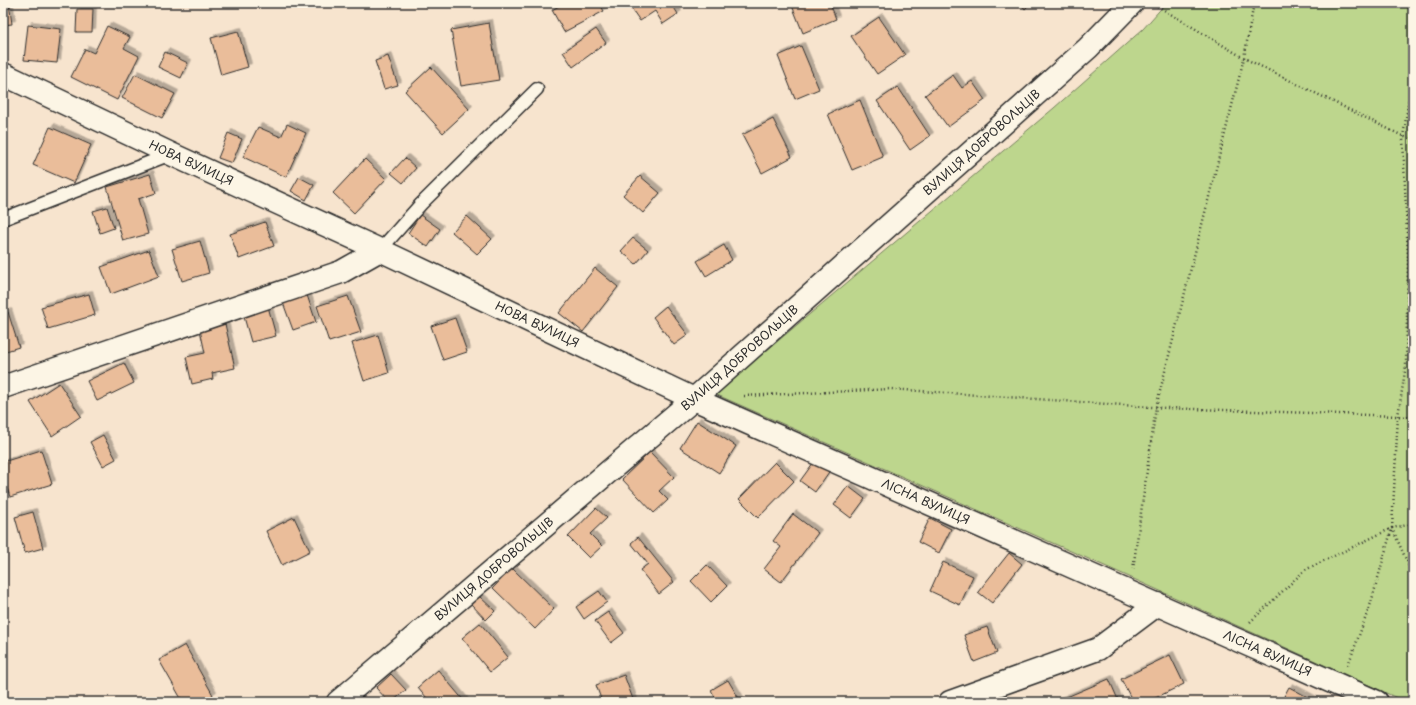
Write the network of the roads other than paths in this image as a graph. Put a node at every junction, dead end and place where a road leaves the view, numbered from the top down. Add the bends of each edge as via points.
1 (1132, 3) edge
2 (3, 74) edge
3 (537, 89) dead end
4 (171, 154) junction
5 (3, 219) edge
6 (380, 250) junction
7 (3, 387) edge
8 (694, 399) junction
9 (1158, 604) junction
10 (1345, 692) edge
11 (338, 702) edge
12 (950, 702) edge
13 (1377, 702) edge

1 - 8 street, ВУЛИЦЯ ДОБРОВОЛЬЦІВ via 1088,48
2 - 4 street, НОВА ВУЛИЦЯ
3 - 6 lane via 421,204
4 - 5 lane
4 - 6 street, НОВА ВУЛИЦЯ
6 - 7 street via 341,272
6 - 8 street, НОВА ВУЛИЦЯ
8 - 9 street, ЛІСНА ВУЛИЦЯ
8 - 11 street, ВУЛИЦЯ ДОБРОВОЛЬЦІВ
9 - 10 street, ЛІСНА ВУЛИЦЯ
9 - 12 street via 1098,649
10 - 13 street, ЛІСНА ВУЛИЦЯ

